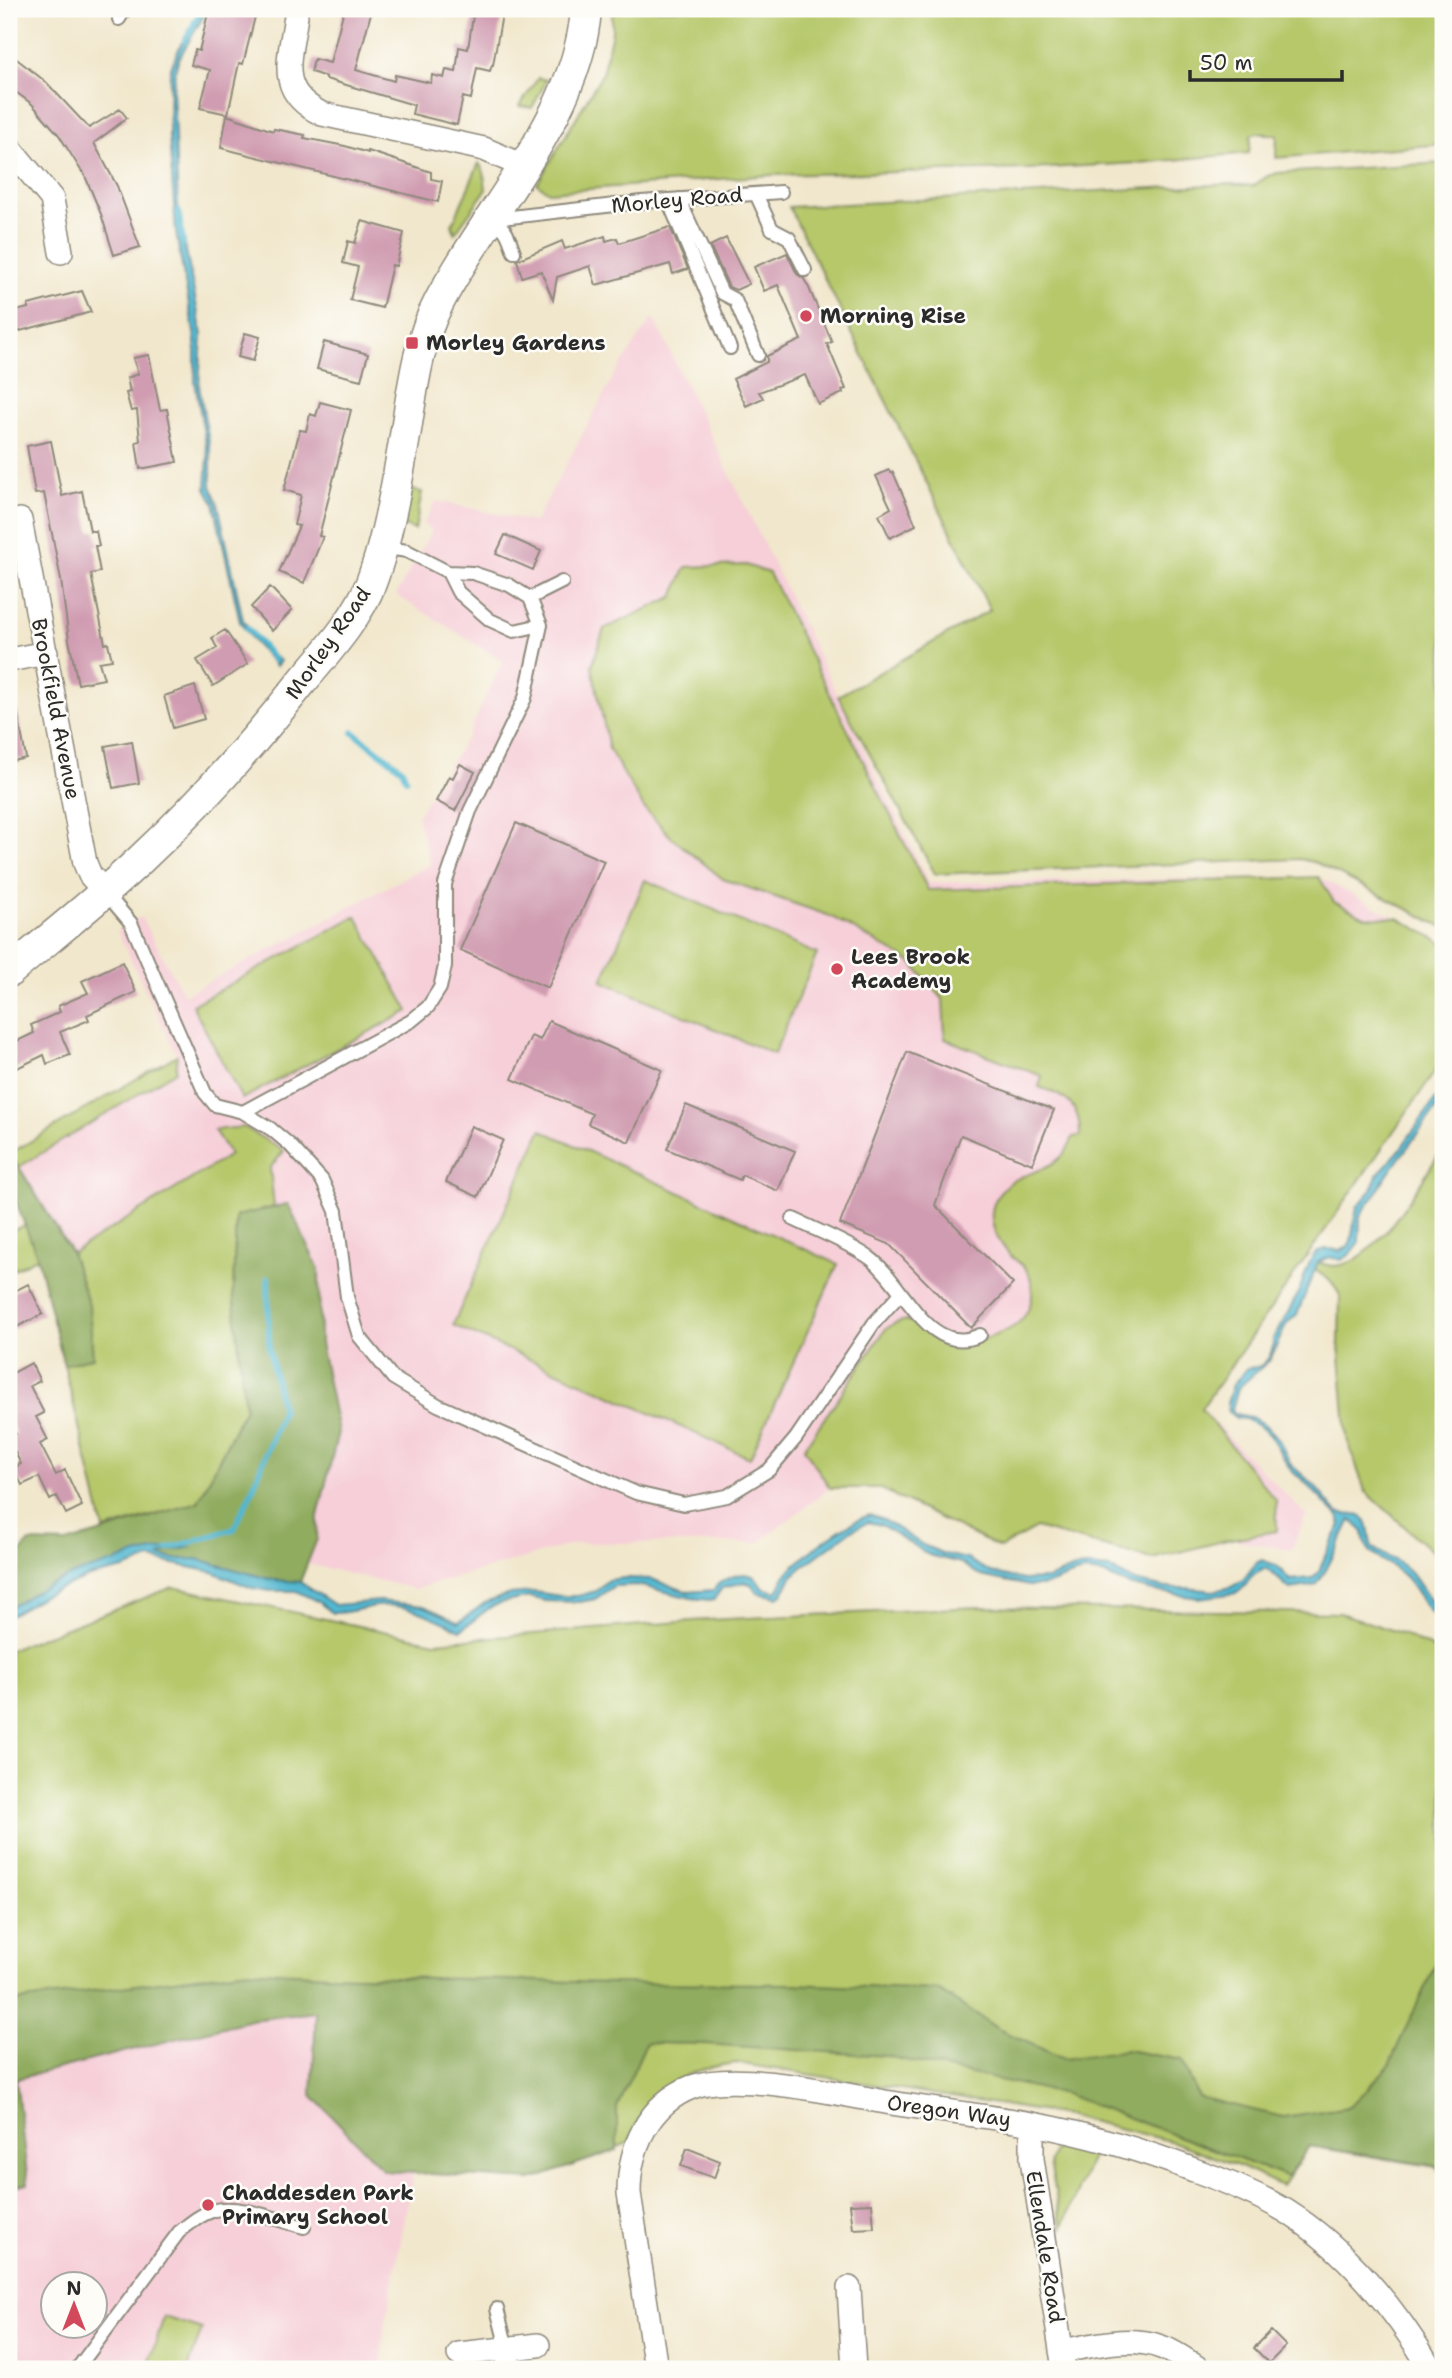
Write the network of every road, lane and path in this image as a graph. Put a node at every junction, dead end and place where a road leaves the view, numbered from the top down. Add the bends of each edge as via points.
1 (586, 9) edge
2 (296, 16) dead end
3 (9, 148) edge
4 (523, 166) junction
5 (781, 192) dead end
6 (756, 194) junction
7 (674, 200) junction
8 (489, 220) junction
9 (61, 252) dead end
10 (514, 252) dead end
11 (806, 270) dead end
12 (730, 348) dead end
13 (758, 355) dead end
14 (20, 520) dead end
15 (381, 547) junction
16 (448, 572) junction
17 (562, 582) dead end
18 (530, 598) junction
19 (541, 625) junction
20 (46, 653) junction
21 (9, 660) edge
22 (104, 891) junction
23 (9, 972) edge
24 (243, 1112) junction
25 (793, 1219) dead end
26 (901, 1293) junction
27 (980, 1335) dead end
28 (1032, 2124) junction
29 (304, 2227) dead end
30 (849, 2288) dead end
31 (496, 2309) dead end
32 (538, 2344) dead end
33 (459, 2354) dead end
34 (508, 2358) edge
35 (1063, 2360) edge
36 (77, 2369) edge
37 (656, 2369) edge
38 (854, 2369) edge
39 (1199, 2369) edge
40 (1431, 2369) edge

1 - 4 street, Morley Road via 579,57
2 - 4 street via 288,72 296,96 305,106 322,114 484,149
3 - 9 street via 52,200
4 - 8 street, Morley Road
5 - 6 lane, Morley Road
6 - 7 lane, Morley Road
6 - 11 lane via 772,229 789,238
7 - 8 lane, Morley Road
7 - 12 lane
7 - 13 lane via 722,293 734,300
8 - 10 lane via 507,232
8 - 15 street, Morley Road via 426,332
14 - 20 street, Brookfield Avenue
15 - 16 lane via 407,551
15 - 22 street, Morley Road via 370,586 328,650 217,783
16 - 18 lane via 473,573
16 - 19 lane via 458,592 490,620 514,631
17 - 18 lane
18 - 19 lane
19 - 24 lane via 525,698 470,811 445,884 443,978 435,999 411,1021
20 - 21 street
20 - 22 street, Brookfield Avenue via 85,863
22 - 23 street, Morley Road
22 - 24 lane via 131,923 205,1093 215,1105
24 - 26 lane via 290,1145 322,1180 336,1210 347,1297 359,1336 393,1378 438,1405 636,1493 684,1504 727,1496 769,1470 874,1323
25 - 26 lane via 871,1259
26 - 27 lane via 944,1337 962,1341
28 - 35 street, Ellendale Road via 1032,2159
28 - 37 street, Oregon Way via 747,2082 707,2082 677,2094 643,2130 629,2176 632,2226
28 - 40 street, Oregon Way via 1174,2162 1285,2211 1314,2231 1369,2283
29 - 36 lane via 236,2209 214,2210 196,2219 179,2232
30 - 38 street
31 - 34 lane
32 - 34 street
33 - 34 street
35 - 39 street via 1107,2344 1133,2342 1162,2347

